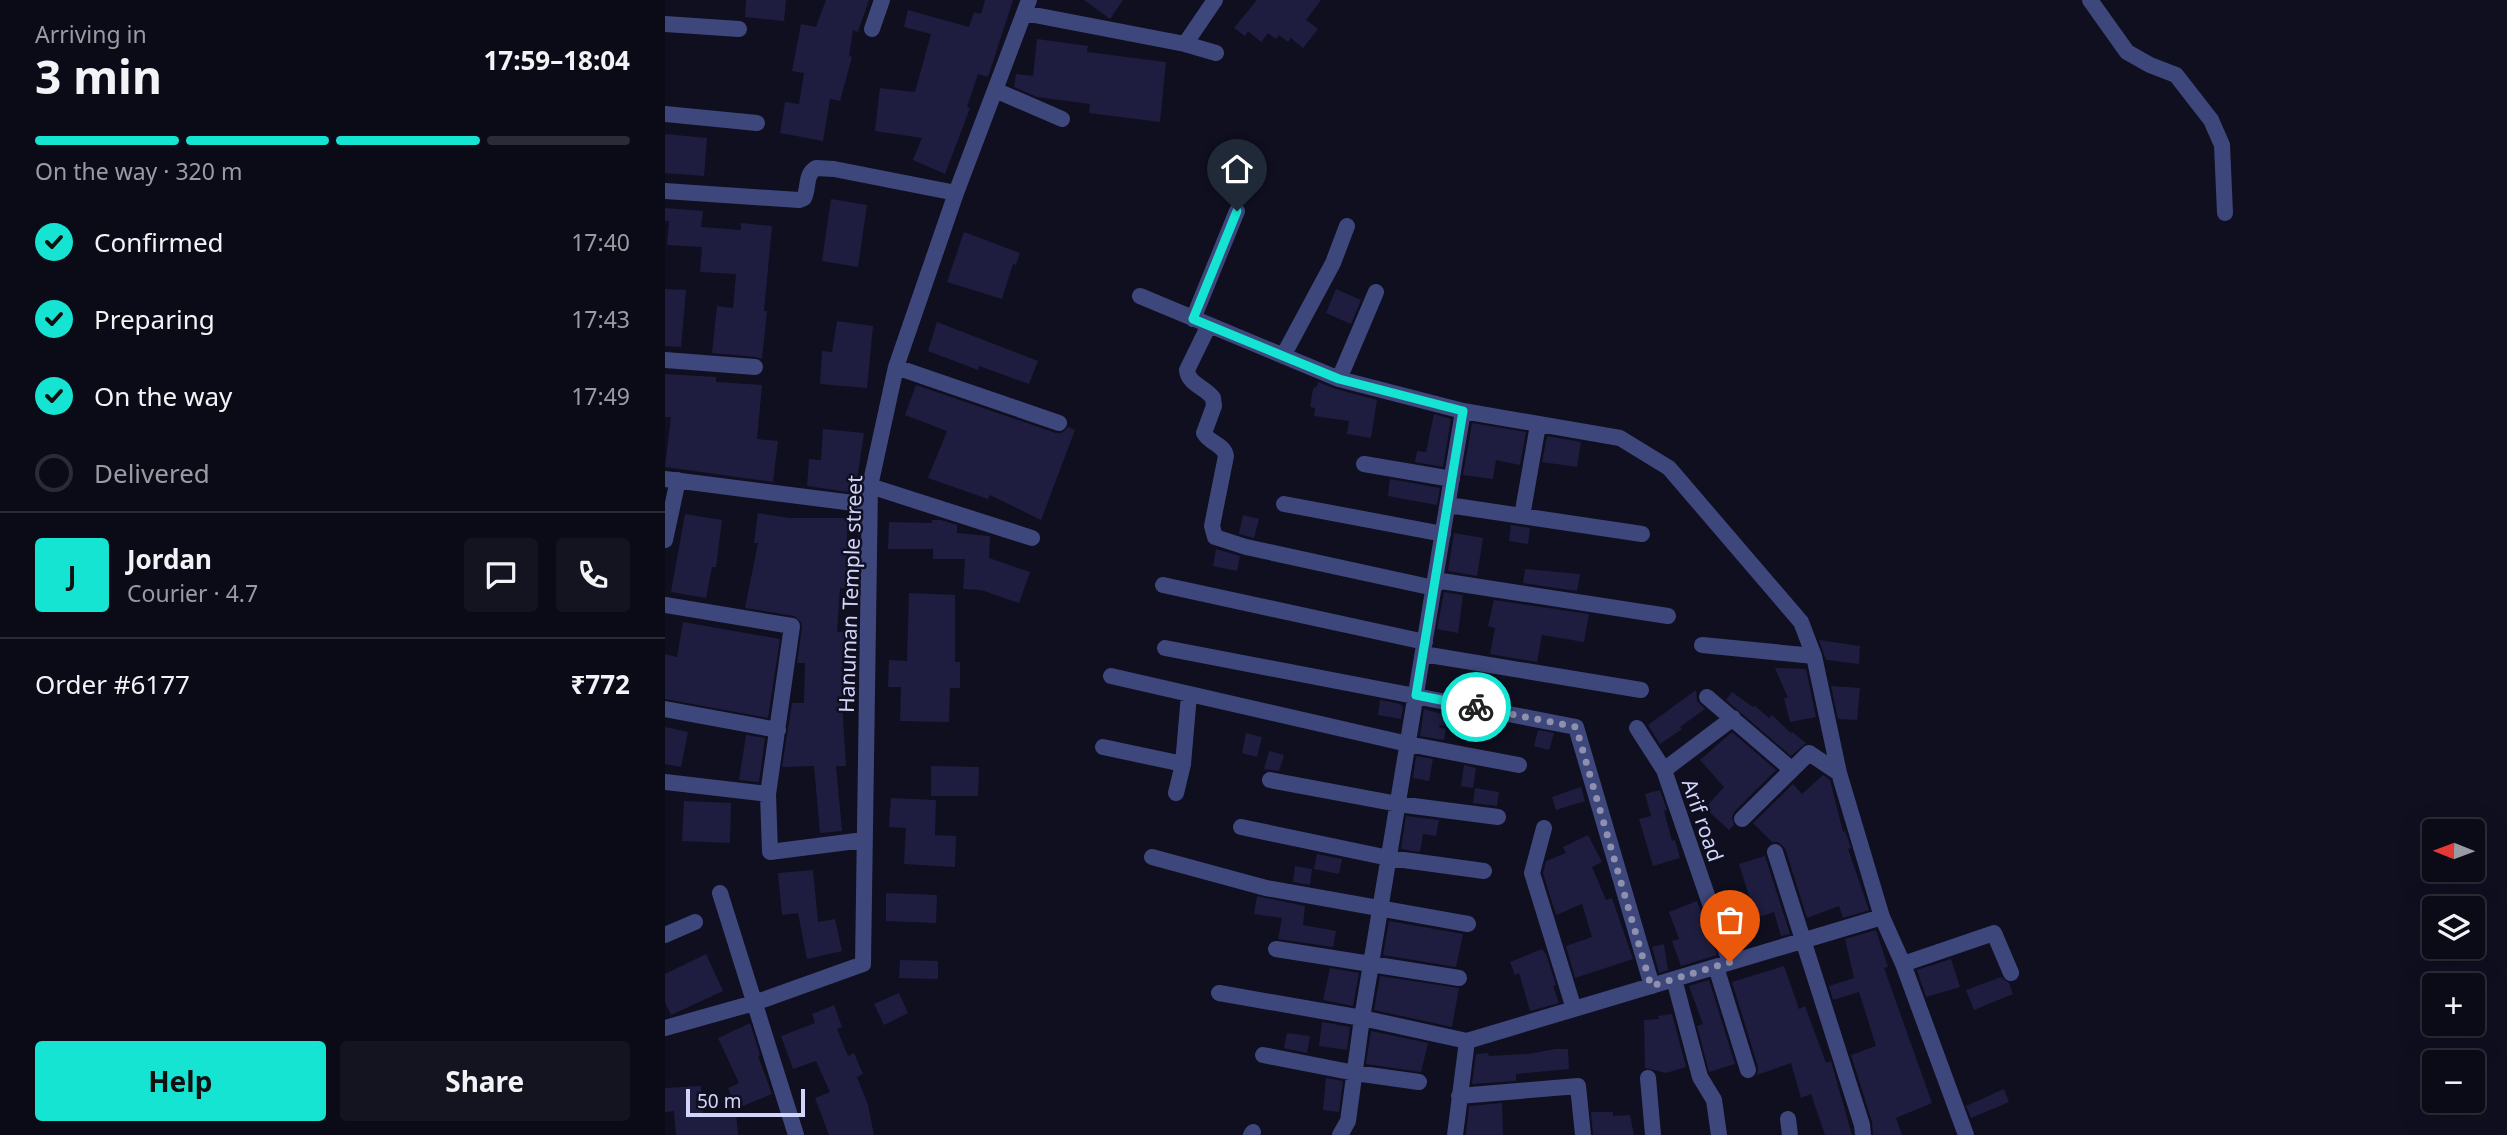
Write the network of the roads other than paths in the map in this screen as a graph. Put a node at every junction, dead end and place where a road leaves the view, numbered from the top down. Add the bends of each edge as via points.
1 (882, 0) edge
2 (1215, 0) edge
3 (2090, 0) edge
4 (1027, 6) edge
5 (665, 24) edge
6 (739, 29) dead end
7 (871, 29) dead end
8 (1185, 44) junction
9 (1216, 53) dead end
10 (995, 90) junction
11 (665, 114) edge
12 (1062, 119) dead end
13 (757, 123) dead end
14 (665, 191) edge
15 (956, 193) junction
16 (1237, 211) dead end
17 (2225, 213) dead end
18 (1347, 226) dead end
19 (1377, 292) dead end
20 (1140, 296) dead end
21 (1193, 319) junction
22 (1209, 326) junction
23 (1283, 356) junction
24 (665, 360) edge
25 (755, 366) dead end
26 (896, 367) junction
27 (1339, 379) junction
28 (1463, 411) junction
29 (1059, 423) dead end
30 (1538, 425) junction
31 (1364, 464) dead end
32 (1452, 478) junction
33 (672, 480) edge
34 (870, 486) junction
35 (1284, 504) dead end
36 (869, 505) junction
37 (1448, 505) junction
38 (1522, 516) junction
39 (1443, 534) junction
40 (1642, 534) dead end
41 (1032, 538) dead end
42 (665, 540) edge
43 (1435, 584) junction
44 (1163, 585) dead end
45 (665, 605) edge
46 (1668, 616) dead end
47 (1702, 645) dead end
48 (1165, 648) dead end
49 (1424, 648) junction
50 (1814, 656) junction
51 (1111, 676) dead end
52 (1641, 690) dead end
53 (1189, 695) junction
54 (1416, 695) junction
55 (1707, 697) dead end
56 (665, 709) edge
57 (1733, 718) junction
58 (1637, 728) dead end
59 (778, 730) junction
60 (1408, 744) junction
61 (1103, 747) dead end
62 (1183, 764) junction
63 (1519, 765) dead end
64 (1791, 769) junction
65 (1664, 770) junction
66 (1839, 773) junction
67 (1270, 780) dead end
68 (665, 782) edge
69 (1176, 793) dead end
70 (768, 794) junction
71 (1398, 804) junction
72 (1498, 817) dead end
73 (1742, 819) dead end
74 (1241, 827) dead end
75 (1544, 828) dead end
76 (865, 841) junction
77 (1775, 852) dead end
78 (1152, 857) dead end
79 (1389, 858) junction
80 (1484, 871) dead end
81 (720, 892) dead end
82 (1380, 909) junction
83 (1882, 917) junction
84 (695, 922) dead end
85 (1468, 924) dead end
86 (665, 935) edge
87 (1804, 940) junction
88 (1276, 950) dead end
89 (1371, 963) junction
90 (1903, 964) junction
91 (1723, 965) junction
92 (2011, 973) dead end
93 (1459, 978) dead end
94 (1674, 979) junction
95 (1651, 986) junction
96 (1219, 993) dead end
97 (754, 1003) junction
98 (1574, 1009) junction
99 (1362, 1018) junction
100 (665, 1028) edge
101 (1458, 1039) junction
102 (1263, 1055) dead end
103 (1748, 1070) dead end
104 (1356, 1073) junction
105 (1648, 1078) dead end
106 (1419, 1082) dead end
107 (1458, 1097) junction
108 (796, 1135) edge
109 (1340, 1135) edge
110 (1455, 1135) edge
111 (1583, 1135) edge
112 (1653, 1135) edge
113 (1719, 1135) edge
114 (1863, 1135) edge
115 (1966, 1135) edge

1 - 7 street
2 - 8 street
3 - 17 street via 2127,52 2176,75 2211,120 2222,145
4 - 8 street
4 - 10 street, Hanuman Temple street
5 - 6 street
8 - 9 street
10 - 12 street
10 - 15 street, Hanuman Temple street
11 - 13 street
14 - 15 street via 799,200 816,168
15 - 26 street, Hanuman Temple street
16 - 21 street
18 - 23 street via 1333,263
19 - 27 street
20 - 21 street
21 - 22 street
22 - 23 street
22 - 43 street via 1187,374 1213,398 1204,433 1226,456 1212,526 1215,537
23 - 27 street
24 - 25 street
26 - 29 street
26 - 34 street, Hanuman Temple street
27 - 28 street
28 - 30 street
28 - 32 street
30 - 38 street
30 - 50 street via 1620,438 1669,468 1801,622
31 - 32 street
32 - 37 street
33 - 36 street
33 - 42 street
34 - 36 street, Hanuman Temple street
34 - 41 street
35 - 39 street
36 - 76 street, Hanuman Temple street
37 - 38 street
37 - 39 street
38 - 40 street
39 - 43 street
43 - 46 street
43 - 49 street
44 - 49 street
45 - 59 street via 792,626
47 - 50 street
48 - 54 street
49 - 52 street
49 - 54 street
50 - 66 street
51 - 53 street
53 - 60 street
53 - 62 street
54 - 60 street
54 - 95 street via 1576,727
55 - 57 street
56 - 59 street
57 - 64 street
57 - 65 street
58 - 65 street, Arif road
59 - 70 street
60 - 63 street
60 - 71 street
61 - 62 street
62 - 69 street
64 - 66 street via 1809,753
64 - 73 street
65 - 91 street, Arif road
66 - 83 street
67 - 71 street
68 - 70 street
70 - 76 street via 770,852
71 - 72 street
71 - 79 street
74 - 79 street
75 - 98 street via 1532,873
76 - 97 street, Hanuman Temple street via 863,964
77 - 87 street
78 - 82 street via 1266,888
79 - 80 street
79 - 82 street
81 - 97 street
82 - 85 street
82 - 89 street
83 - 87 street
83 - 90 street
84 - 86 street
87 - 91 street
87 - 114 street
88 - 89 street
89 - 93 street
89 - 99 street
90 - 92 street via 1994,933
90 - 115 street
91 - 94 street
91 - 103 street, Arif road
94 - 95 street
94 - 113 street via 1700,1077 1714,1100
95 - 98 street
96 - 99 street
97 - 100 street
97 - 108 street
98 - 101 street
99 - 101 street
99 - 104 street
101 - 107 street
102 - 104 street
104 - 106 street
104 - 109 street via 1348,1121
105 - 112 street
107 - 110 street
107 - 111 street via 1578,1086

